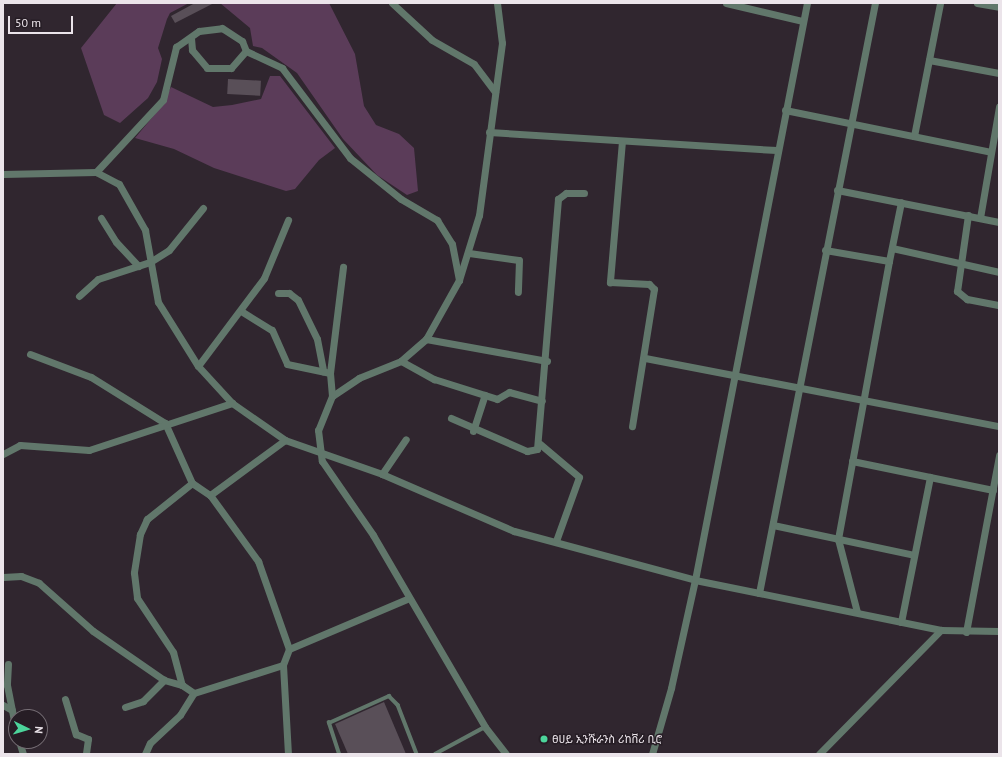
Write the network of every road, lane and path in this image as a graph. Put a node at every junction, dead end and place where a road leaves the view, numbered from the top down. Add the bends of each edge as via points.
1 (392, 3) edge
2 (498, 3) edge
3 (726, 3) edge
4 (807, 3) edge
5 (875, 3) edge
6 (940, 3) edge
7 (977, 3) edge
8 (760, 6) edge
9 (998, 6) edge
10 (803, 21) junction
11 (191, 38) junction
12 (246, 51) junction
13 (929, 60) junction
14 (999, 73) edge
15 (495, 92) junction
16 (999, 107) edge
17 (785, 110) junction
18 (851, 126) junction
19 (489, 132) junction
20 (914, 136) junction
21 (622, 141) junction
22 (776, 150) junction
23 (991, 152) junction
24 (96, 172) junction
25 (3, 174) edge
26 (837, 190) junction
27 (584, 192) dead end
28 (901, 202) junction
29 (203, 208) dead end
30 (968, 216) junction
31 (101, 218) dead end
32 (980, 218) junction
33 (288, 220) dead end
34 (999, 222) edge
35 (892, 248) junction
36 (826, 250) junction
37 (469, 253) junction
38 (889, 260) junction
39 (150, 262) junction
40 (960, 264) junction
41 (138, 266) junction
42 (343, 267) dead end
43 (999, 272) edge
44 (459, 280) junction
45 (518, 292) dead end
46 (278, 293) dead end
47 (79, 296) dead end
48 (999, 305) edge
49 (241, 311) junction
50 (426, 339) junction
51 (30, 354) dead end
52 (645, 358) junction
53 (401, 361) junction
54 (547, 361) junction
55 (198, 366) junction
56 (327, 372) junction
57 (733, 374) junction
58 (800, 386) junction
59 (485, 395) junction
60 (332, 396) junction
61 (863, 398) junction
62 (542, 401) junction
63 (232, 403) junction
64 (451, 418) dead end
65 (165, 423) junction
66 (632, 426) dead end
67 (999, 426) edge
68 (474, 431) junction
69 (285, 440) junction
70 (406, 440) dead end
71 (540, 444) junction
72 (319, 451) junction
73 (3, 454) edge
74 (999, 455) edge
75 (852, 461) junction
76 (382, 474) junction
77 (930, 478) junction
78 (192, 483) junction
79 (993, 490) junction
80 (210, 495) junction
81 (773, 525) junction
82 (838, 539) junction
83 (556, 541) junction
84 (914, 555) junction
85 (3, 577) edge
86 (695, 580) junction
87 (759, 593) junction
88 (409, 598) junction
89 (857, 612) junction
90 (901, 622) junction
91 (941, 630) junction
92 (999, 631) edge
93 (966, 632) junction
94 (289, 649) junction
95 (8, 664) dead end
96 (283, 665) junction
97 (164, 680) junction
98 (182, 685) junction
99 (194, 694) junction
100 (65, 698) dead end
101 (125, 708) dead end
102 (12, 709) edge
103 (485, 727) junction
104 (86, 754) edge
105 (145, 754) edge
106 (288, 754) edge
107 (339, 754) edge
108 (417, 754) edge
109 (435, 754) edge
110 (506, 754) edge
111 (652, 754) edge
112 (819, 754) edge

1 - 15 street via 432,40 474,64
2 - 15 street via 502,43
3 - 8 street
4 - 10 street
5 - 18 street
6 - 13 street
7 - 9 street
8 - 10 street
10 - 17 street
11 - 12 street via 199,31 222,28 242,41
11 - 12 street via 198,61 213,69 231,68
11 - 24 street via 176,47 163,100
12 - 44 street via 258,53 288,73 350,158 401,199 437,220 452,244
13 - 14 street
13 - 20 street
15 - 19 street
16 - 23 street
17 - 18 street
17 - 22 street
18 - 20 street
18 - 26 street
19 - 21 street
19 - 37 street via 479,215
20 - 23 street
21 - 22 street
21 - 52 street via 610,282 653,286
22 - 57 street
23 - 32 street
24 - 25 street
24 - 39 street via 111,177 125,192 145,230
26 - 28 street
26 - 36 street
27 - 54 street via 566,193 558,199
28 - 30 street
28 - 35 street
29 - 39 street via 174,245
30 - 32 street
30 - 40 street
31 - 41 street via 116,242
32 - 34 street
33 - 49 street via 270,266
35 - 38 street
35 - 40 street
36 - 38 street
36 - 58 street
37 - 44 street
37 - 45 street via 519,260
38 - 61 street
39 - 41 street
39 - 55 street via 158,302
40 - 43 street
40 - 48 street via 957,284 960,296
41 - 47 street via 98,280
42 - 56 street
44 - 50 street
46 - 56 street via 289,293 298,300 318,339
49 - 55 street
49 - 56 street via 272,330 287,364
50 - 53 street
50 - 54 street
51 - 65 street via 91,377
52 - 57 street
52 - 66 street
53 - 59 street via 434,379
53 - 60 street via 359,378
54 - 62 street
55 - 63 street
56 - 60 street
57 - 58 street
57 - 86 street
58 - 61 street
58 - 81 street
59 - 62 street via 500,399 509,392
59 - 68 street
60 - 72 street via 319,420
61 - 67 street
61 - 75 street
62 - 71 street
63 - 65 street
63 - 69 street
64 - 68 street
65 - 73 street via 89,450 20,445
65 - 78 street
68 - 71 street via 527,451 537,450
69 - 72 street
69 - 80 street
70 - 76 street
71 - 83 street via 579,477
72 - 76 street
72 - 88 street
74 - 79 street
75 - 77 street
75 - 82 street
76 - 83 street via 514,531
77 - 79 street
77 - 84 street
78 - 80 street
78 - 98 street via 147,519 140,534 134,573 137,598 173,652
79 - 93 street
80 - 94 street via 258,561
81 - 82 street
81 - 87 street
82 - 84 street
82 - 89 street
83 - 86 street
84 - 90 street
85 - 97 street via 21,576 39,583 93,631
86 - 87 street
86 - 111 street via 671,688
87 - 89 street
88 - 94 street
88 - 103 street
89 - 90 street
90 - 91 street
91 - 93 street
91 - 112 street
92 - 93 street
94 - 96 street
95 - 102 street
96 - 99 street
96 - 106 street
97 - 98 street
97 - 101 street via 143,701
98 - 99 street
99 - 105 street via 180,715 150,743
100 - 104 street via 76,734 88,739
103 - 109 lane
103 - 110 street
107 - 108 lane via 329,723 389,696 398,704

